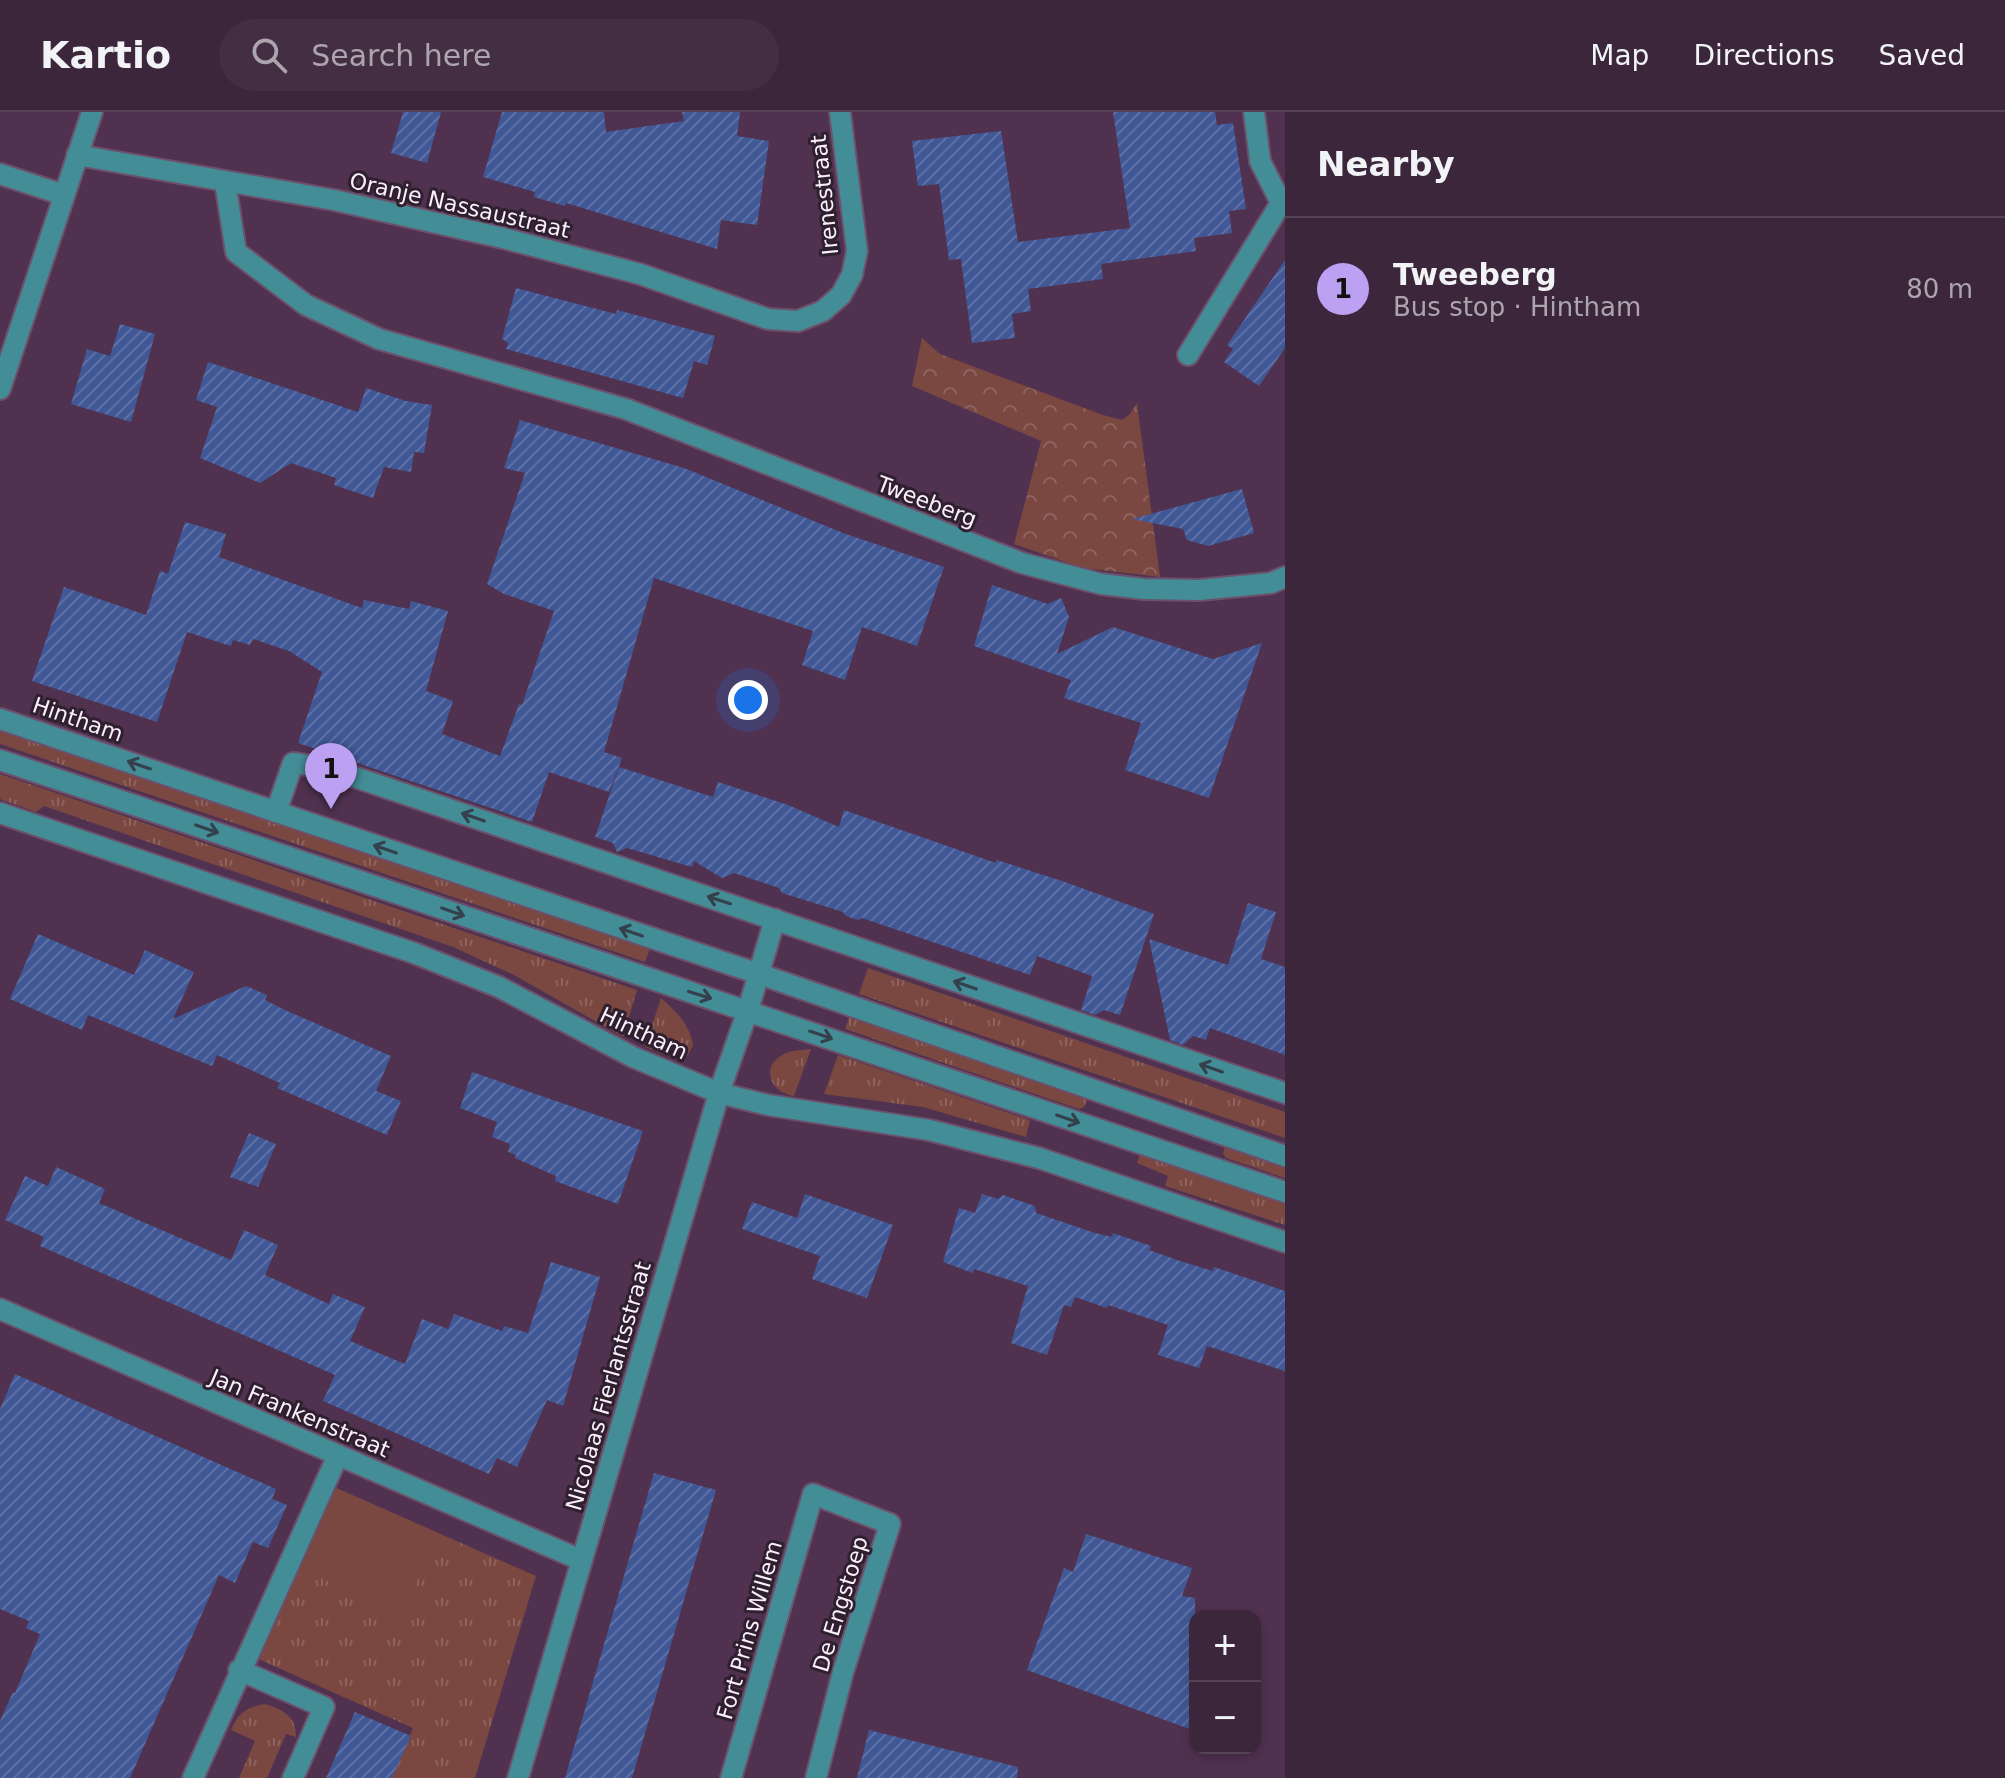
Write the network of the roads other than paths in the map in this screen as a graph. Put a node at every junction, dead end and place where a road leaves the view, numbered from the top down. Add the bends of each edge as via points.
1 (92, 112) edge
2 (840, 112) edge
3 (1254, 112) edge
4 (77, 155) junction
5 (0, 174) edge
6 (225, 182) junction
7 (64, 195) junction
8 (1283, 202) edge
9 (823, 311) joint
10 (1188, 355) dead end
11 (0, 389) edge
12 (1285, 577) edge
13 (0, 719) edge
14 (0, 760) edge
15 (276, 812) junction
16 (0, 813) edge
17 (775, 919) junction
18 (759, 974) junction
19 (748, 1010) junction
20 (719, 1093) junction
21 (1285, 1093) edge
22 (1285, 1156) edge
23 (1285, 1192) edge
24 (1285, 1242) edge
25 (2, 1314) edge
26 (338, 1455) junction
27 (813, 1494) joint
28 (581, 1560) junction
29 (239, 1670) junction
30 (193, 1778) edge
31 (293, 1778) edge
32 (518, 1778) edge
33 (731, 1778) edge
34 (816, 1778) edge

1 - 4 street
2 - 9 street, Irenestraat via 857,251 841,295
3 - 8 street via 1260,161
4 - 6 street, Oranje Nassaustraat
4 - 7 street
5 - 7 street
6 - 9 street, Oranje Nassaustraat via 503,238 640,274 768,319 798,321
6 - 12 street, Tweeberg via 236,252 306,305 379,339 626,409 1035,566 1101,584 1214,588
7 - 11 street
8 - 10 street
15 -> 13 street, Hintham
14 -> 19 street
17 -> 15 street via 328,768 293,763
18 -> 15 street, Hintham
16 - 20 street, Hintham via 414,953 499,987 633,1057
17 - 18 street
21 -> 17 street
18 - 19 street
18 - 22 street, Hintham
19 - 20 street, Nicolaas Fierlantsstraat
19 -> 23 street
20 - 24 street, Hintham via 929,1130 1039,1158
20 - 28 street, Nicolaas Fierlantsstraat
25 - 26 street, Jan Frankenstraat
26 - 28 street, Jan Frankenstraat
26 - 29 street
27 - 33 street, Fort Prins Willem
27 - 34 street, De Engstoep via 890,1524
28 - 32 street, Nicolaas Fierlantsstraat
29 - 30 street
29 - 31 street via 324,1707

